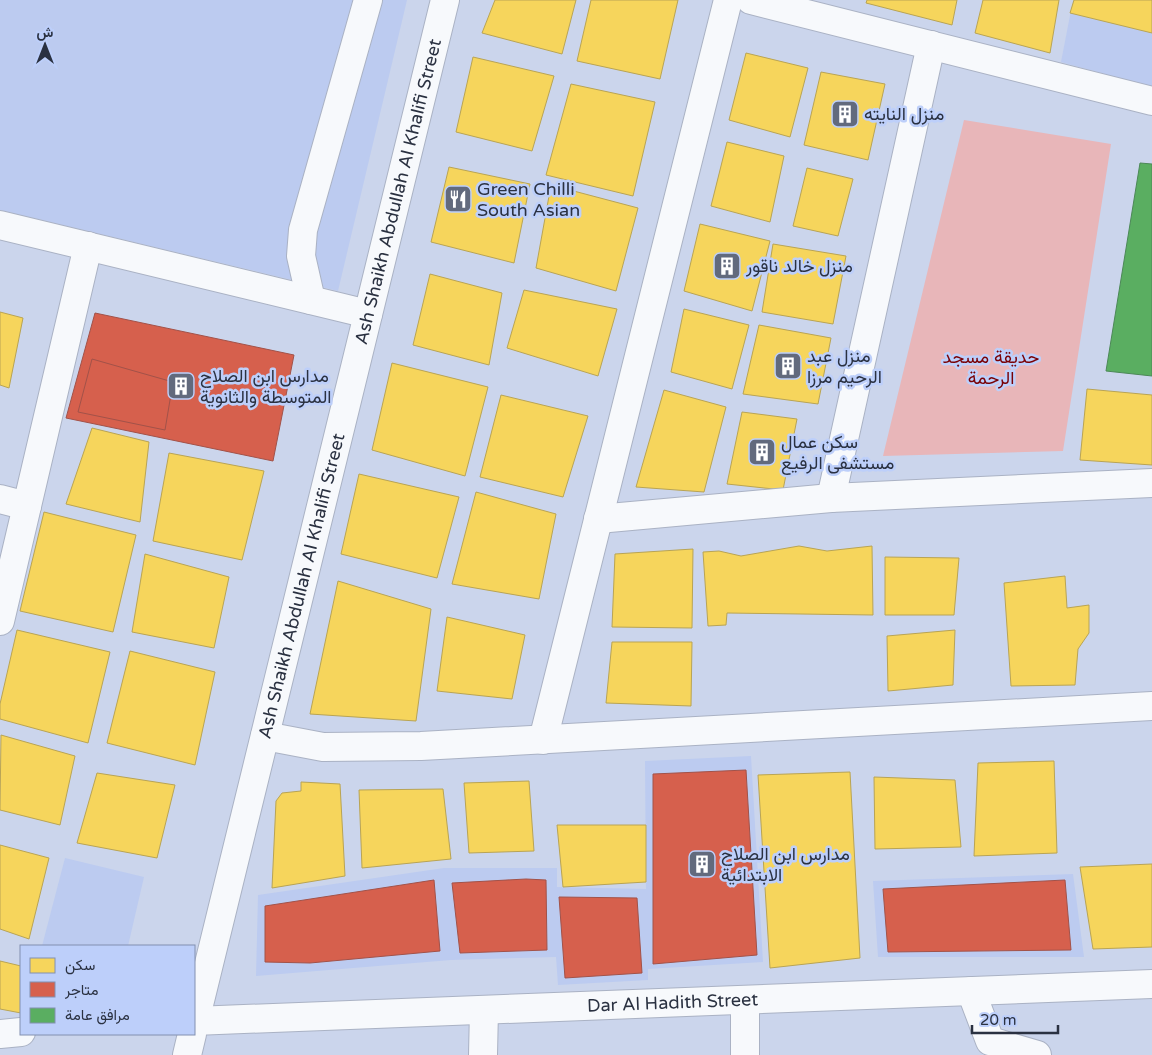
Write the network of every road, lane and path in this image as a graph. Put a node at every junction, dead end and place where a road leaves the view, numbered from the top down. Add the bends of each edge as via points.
1 (368, 0) edge
2 (445, 0) edge
3 (728, 0) edge
4 (751, 0) edge
5 (931, 45) junction
6 (1152, 101) edge
7 (0, 225) edge
8 (88, 246) junction
9 (311, 300) junction
10 (368, 314) junction
11 (1152, 483) edge
12 (831, 498) junction
13 (0, 499) edge
14 (27, 506) junction
15 (598, 519) junction
16 (0, 621) edge
17 (1152, 706) edge
18 (264, 736) junction
19 (542, 740) junction
20 (1152, 984) edge
21 (971, 991) junction
22 (745, 1000) junction
23 (484, 1010) junction
24 (195, 1017) edge
25 (195, 1025) edge
26 (20, 1032) edge
27 (0, 1034) edge
28 (191, 1035) edge
29 (187, 1055) edge
30 (483, 1055) edge
31 (744, 1055) edge
32 (1037, 1055) edge

1 - 9 street via 303,230 301,256
2 - 10 street, Ash Shaikh Abdullah Al Khalifi Street
3 - 15 street
4 - 5 street
5 - 6 street
5 - 12 street
7 - 8 street
8 - 9 street
8 - 14 street
9 - 10 street
10 - 18 street, Ash Shaikh Abdullah Al Khalifi Street
11 - 12 street
12 - 15 street
13 - 14 street
14 - 16 street
15 - 19 street
17 - 19 street
18 - 19 street via 323,747
18 - 24 street, Ash Shaikh Abdullah Al Khalifi Street
20 - 21 street, Dar Al Hadith Street
21 - 22 street, Dar Al Hadith Street
21 - 32 street via 990,1041
22 - 23 street, Dar Al Hadith Street
22 - 31 street
23 - 25 street, Dar Al Hadith Street
23 - 30 street
26 - 27 street
28 - 29 street, Ash Shaikh Abdullah Al Khalifi Street

